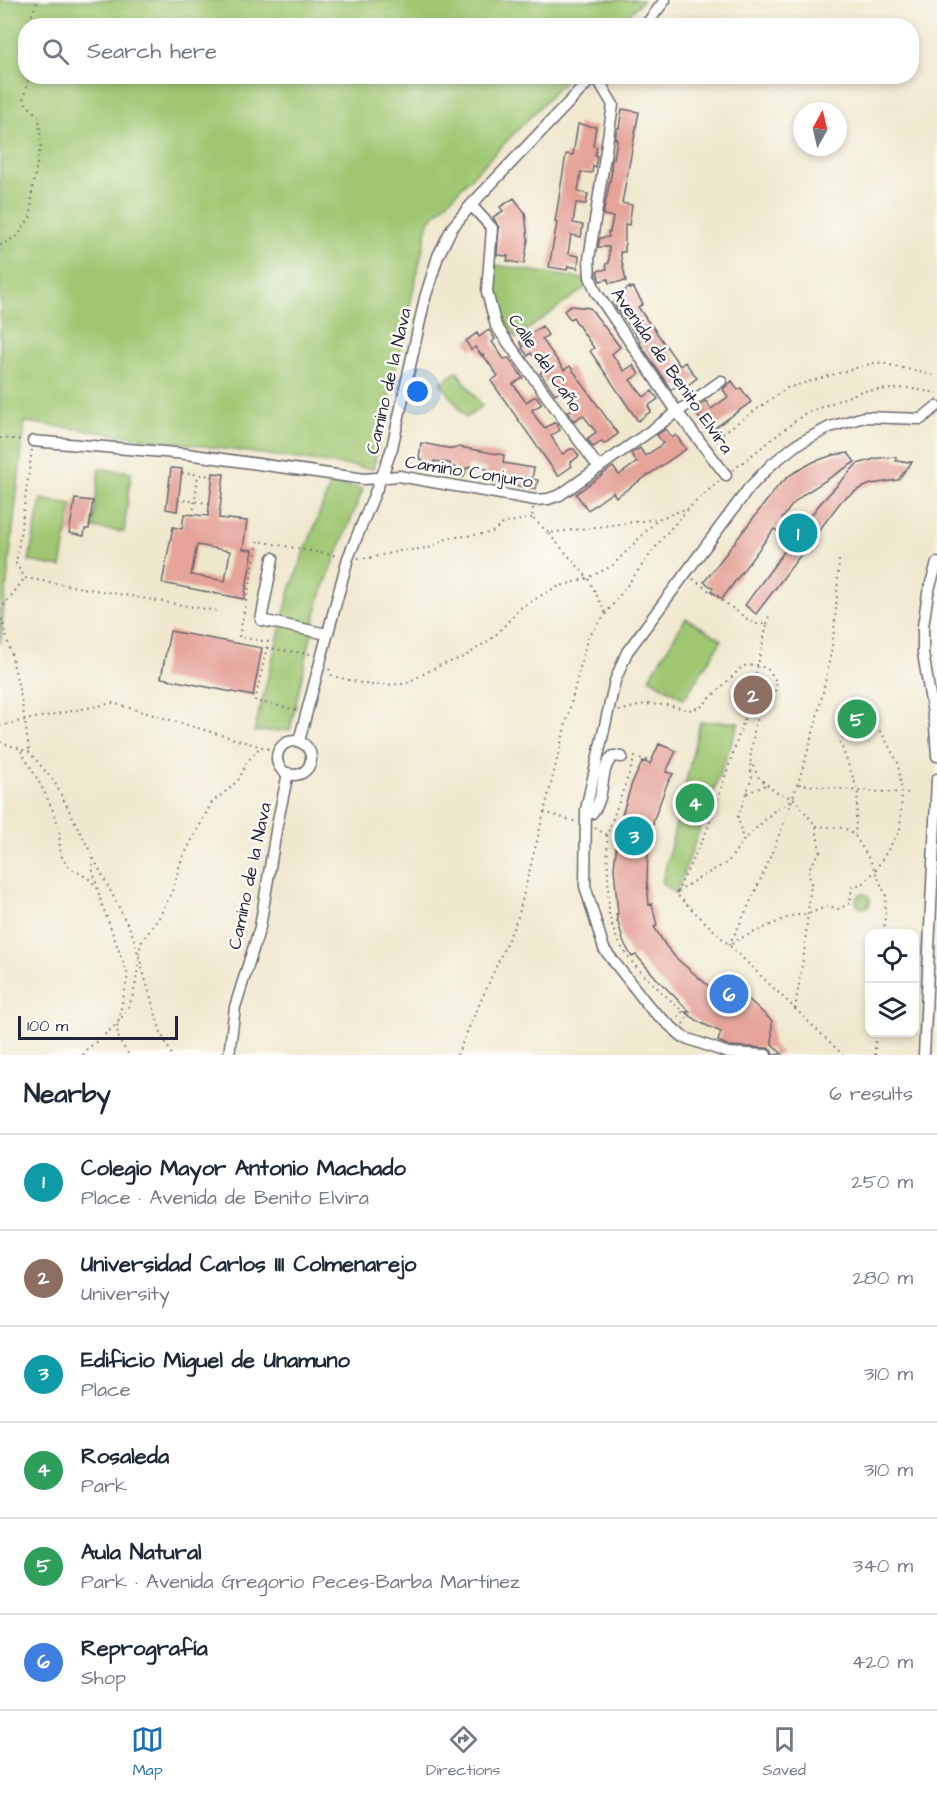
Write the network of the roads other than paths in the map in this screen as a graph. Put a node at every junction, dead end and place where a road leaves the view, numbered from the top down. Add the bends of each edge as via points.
1 (665, 0) edge
2 (651, 18) edge
3 (587, 84) edge
4 (600, 84) edge
5 (471, 205) junction
6 (721, 381) dead end
7 (937, 407) edge
8 (678, 413) junction
9 (33, 441) road end
10 (599, 468) junction
11 (726, 475) road end
12 (382, 476) junction
13 (273, 558) dead end
14 (937, 563) edge
15 (327, 634) junction
16 (299, 741) junction
17 (937, 756) edge
18 (622, 757) dead end
19 (288, 773) junction
20 (937, 779) edge
21 (586, 809) junction
22 (229, 1055) edge
23 (766, 1055) edge
24 (924, 1055) edge

1 - 2 street
3 - 5 street, Camino de la Nava
4 - 8 street, Avenida de Benito Elvira via 613,105 589,260 590,277 596,292
5 - 10 street, Calle del Caño via 492,228 487,292 496,326
5 - 12 street, Camino de la Nava via 452,228 435,266
6 - 8 street, Camino Conjuro
7 - 21 street via 921,419 864,417 830,427 796,445 749,488 627,652 615,681
8 - 10 street, Camino Conjuro
8 - 11 street, Avenida de Benito Elvira
9 - 12 street, Camino Conjuro via 187,454 365,479
10 - 12 street, Camino Conjuro via 560,495 535,500
12 - 15 street, Camino de la Nava via 348,558
13 - 15 street via 261,620
14 - 17 street via 928,593 923,653
15 - 16 street, Camino de la Nava
16 - 19 street via 287,742 279,752 279,764
16 - 19 street via 309,750 310,763 302,773
18 - 21 street via 613,756 607,761 599,806 592,813
19 - 22 street, Camino de la Nava via 260,927 235,1007
20 - 24 street
21 - 23 street via 585,886 604,949 651,1009 683,1036 728,1053

